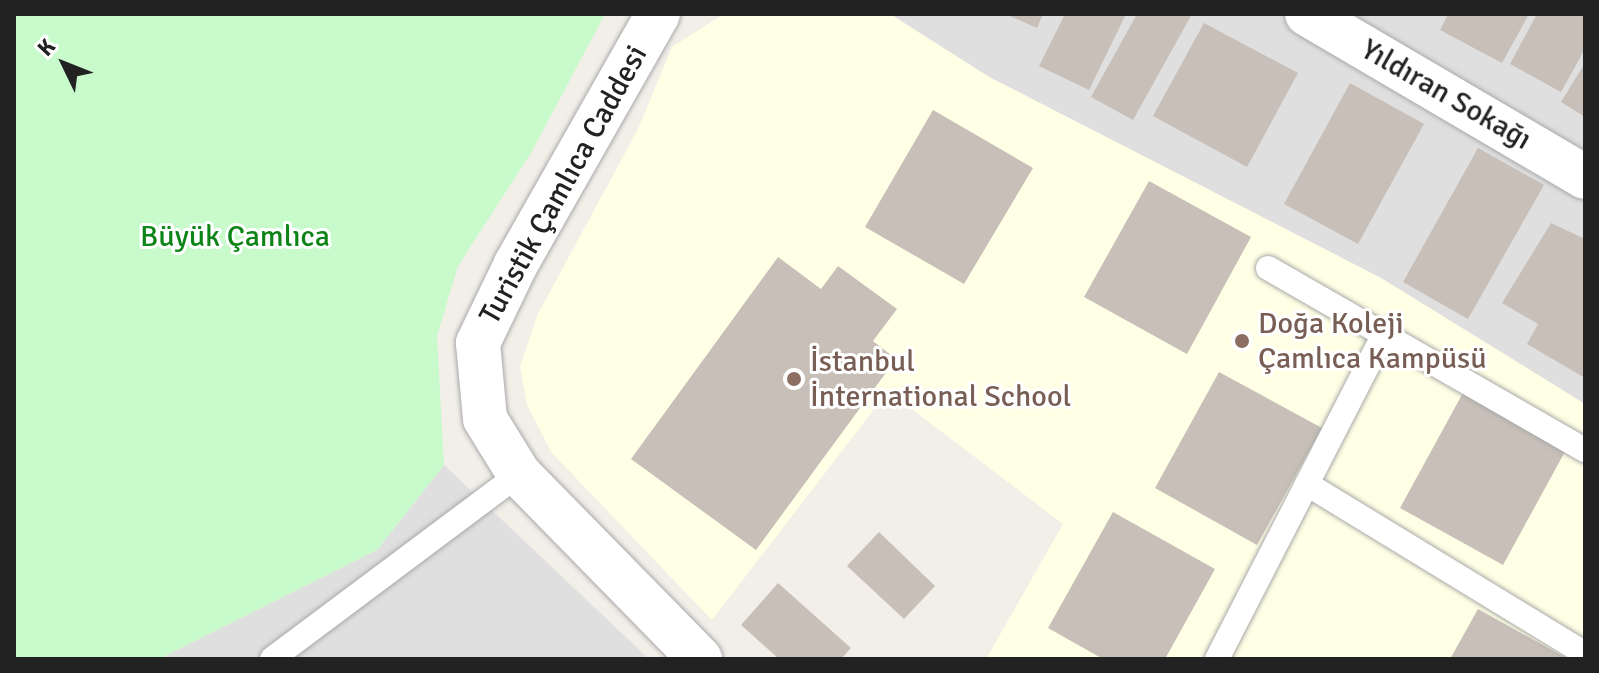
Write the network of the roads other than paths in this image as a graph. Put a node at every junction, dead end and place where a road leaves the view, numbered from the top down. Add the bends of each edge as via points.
1 (658, 14) edge
2 (1307, 14) edge
3 (1585, 177) edge
4 (1268, 268) dead end
5 (1384, 334) junction
6 (1585, 450) edge
7 (519, 474) junction
8 (1307, 484) junction
9 (1585, 654) edge
10 (272, 659) edge
11 (700, 659) edge
12 (1217, 659) edge

1 - 7 street, Turistik Çamlıca Caddesi via 516,264 478,343 485,419
2 - 3 street, Yıldıran Sokağı
4 - 5 lane
5 - 6 lane
5 - 8 lane
7 - 10 lane
7 - 11 street, Turistik Çamlıca Caddesi
8 - 9 lane
8 - 12 lane

